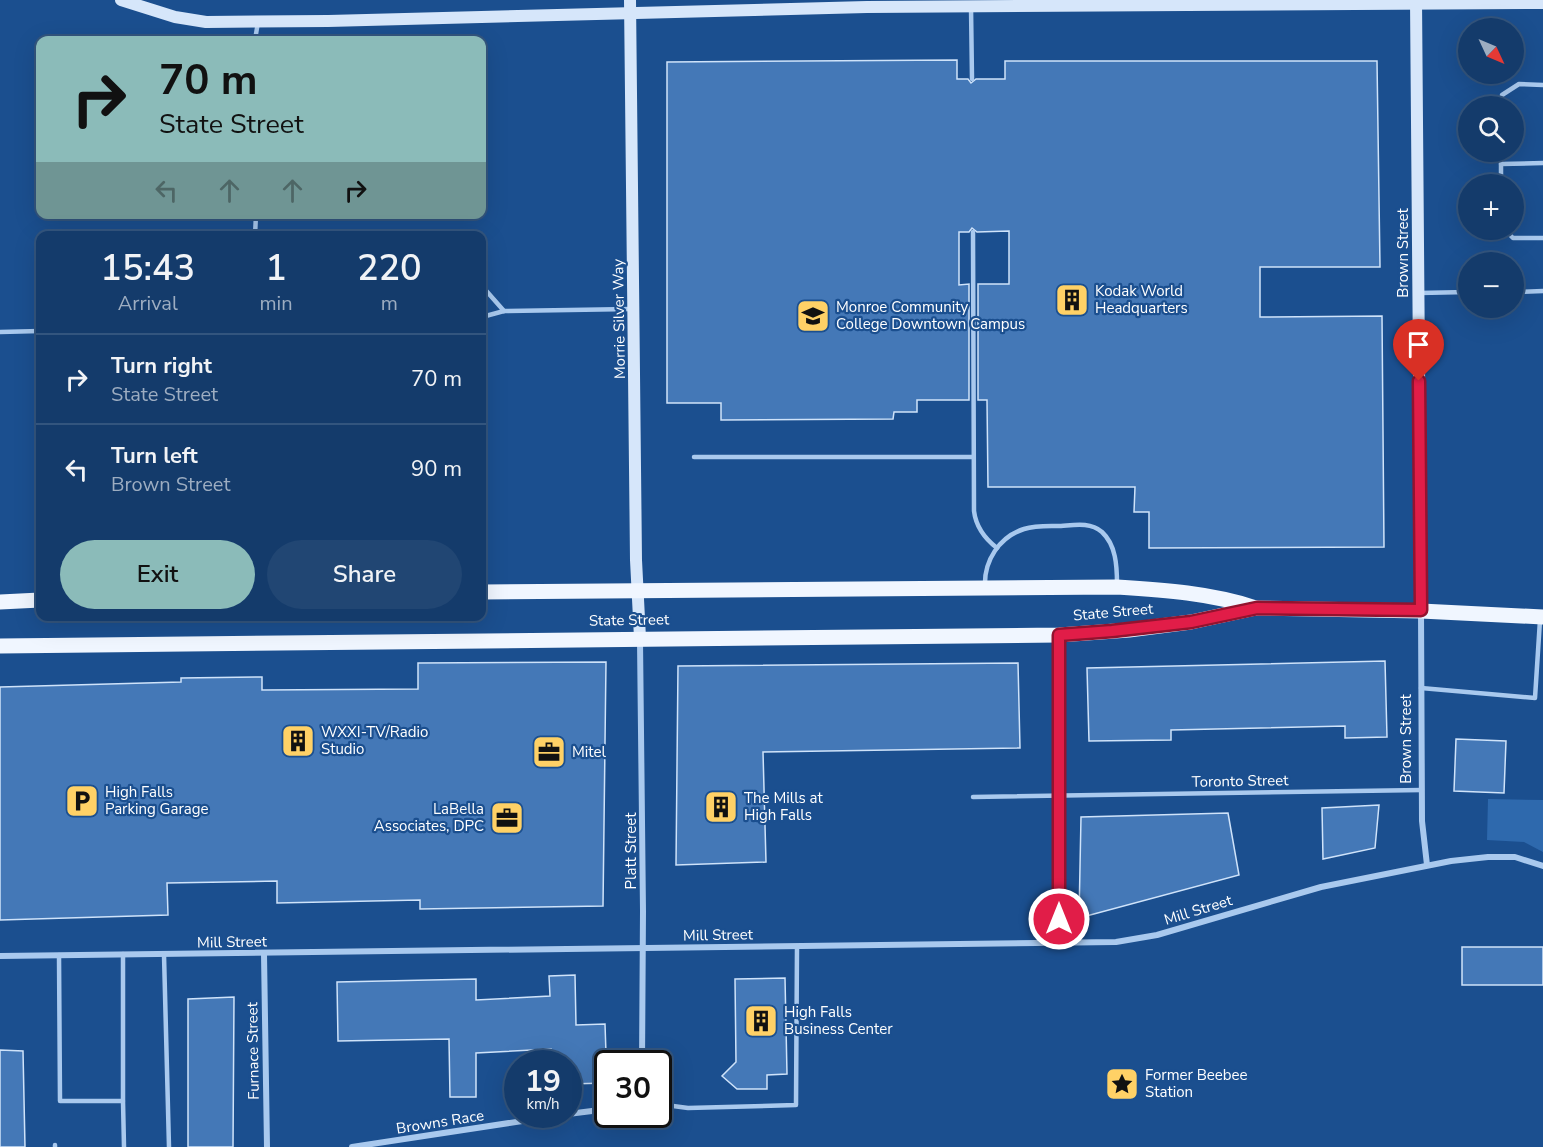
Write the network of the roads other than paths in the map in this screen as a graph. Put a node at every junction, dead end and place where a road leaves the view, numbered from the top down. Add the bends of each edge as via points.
1 (121, 0) edge
2 (630, 0) edge
3 (1416, 2) edge
4 (1543, 3) edge
5 (866, 4) edge
6 (971, 7) junction
7 (630, 13) junction
8 (258, 21) junction
9 (256, 36) edge
10 (972, 79) dead end
11 (1543, 85) edge
12 (1502, 96) edge
13 (1543, 163) edge
14 (1501, 164) joint
15 (1501, 174) edge
16 (973, 232) dead end
17 (1524, 238) edge
18 (1543, 238) edge
19 (486, 291) edge
20 (1543, 291) edge
21 (1458, 292) edge
22 (1524, 292) edge
23 (1419, 293) junction
24 (634, 309) junction
25 (504, 311) junction
26 (486, 316) edge
27 (36, 331) edge
28 (0, 332) edge
29 (694, 457) dead end
30 (972, 457) junction
31 (997, 548) junction
32 (985, 587) junction
33 (1117, 587) junction
34 (638, 590) junction
35 (486, 592) edge
36 (36, 600) edge
37 (0, 602) edge
38 (1257, 608) junction
39 (1421, 610) junction
40 (1542, 617) edge
41 (1059, 635) junction
42 (640, 638) junction
43 (0, 646) edge
44 (1421, 688) junction
45 (1422, 790) junction
46 (1059, 795) junction
47 (973, 797) dead end
48 (1427, 865) junction
49 (1543, 866) edge
50 (1060, 942) junction
51 (797, 946) junction
52 (643, 949) junction
53 (123, 954) junction
54 (264, 954) junction
55 (59, 955) junction
56 (164, 955) junction
57 (0, 956) edge
58 (642, 1050) edge
59 (123, 1101) junction
60 (672, 1106) edge
61 (504, 1124) edge
62 (124, 1147) edge
63 (169, 1147) edge
64 (267, 1147) edge
65 (352, 1147) edge

1 - 8 street via 206,22
2 - 7 street, Morrie Silver Way
3 - 4 street
3 - 6 street
3 - 23 street, Brown Street
5 - 6 street
5 - 7 street
6 - 10 lane
7 - 8 street
7 - 24 street, Morrie Silver Way
8 - 9 lane
11 - 12 lane via 1519,84
13 - 14 lane
14 - 15 lane
16 - 30 lane
17 - 18 lane
19 - 25 lane
20 - 22 lane
21 - 23 lane
23 - 39 street, Brown Street
24 - 25 lane
24 - 34 street, Morrie Silver Way
25 - 26 lane
27 - 28 lane
29 - 30 lane
30 - 31 lane via 977,525
31 - 32 lane via 986,569
31 - 33 lane via 1026,528 1088,525 1103,534 1112,549
32 - 33 main road, State Street
32 - 34 main road, State Street
33 - 38 main road, State Street via 1214,597
34 - 35 main road, State Street
34 - 42 street, Morrie Silver Way
36 - 37 main road
38 - 39 main road, State Street
38 - 41 main road, State Street via 1191,622
39 - 40 main road, State Street
39 - 44 street, Brown Street
40 - 44 lane via 1535,698
41 - 42 main road, State Street
41 - 46 street
42 - 43 main road, State Street
42 - 52 street, Platt Street
44 - 45 street, Brown Street
45 - 46 lane, Toronto Street
45 - 48 street, Brown Street
46 - 47 lane, Toronto Street
46 - 50 street
48 - 49 street, Mill Street via 1503,856
48 - 50 street, Mill Street via 1311,889 1143,938
50 - 51 street, Mill Street
51 - 52 street, Mill Street
51 - 60 lane via 795,1105
52 - 54 street, Mill Street
52 - 58 street, Platt Street
53 - 55 street, Mill Street
53 - 56 street, Mill Street
53 - 59 lane
54 - 56 street, Mill Street
54 - 64 street, Furnace Street
55 - 57 street, Mill Street
55 - 59 lane via 60,1101
56 - 63 lane
59 - 62 lane
61 - 65 street, Browns Race

